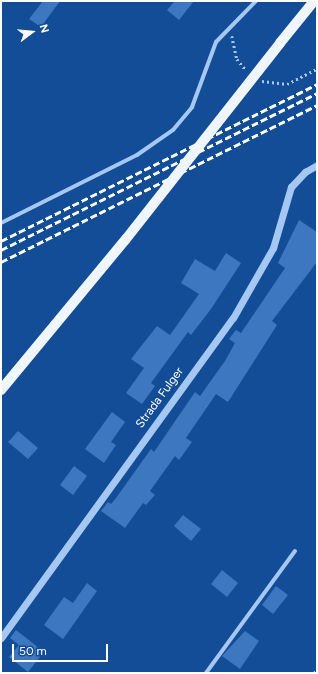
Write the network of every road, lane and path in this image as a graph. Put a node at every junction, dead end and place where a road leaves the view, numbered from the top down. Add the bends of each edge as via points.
1 (256, 1) edge
2 (314, 1) edge
3 (317, 165) edge
4 (1, 223) edge
5 (1, 390) edge
6 (295, 551) dead end
7 (1, 638) edge
8 (317, 669) edge
9 (206, 673) edge
10 (314, 673) edge

1 - 4 street via 216,42 192,107 173,130 137,155
2 - 5 main road, bridge via 126,240
3 - 7 street, Strada Fulger via 291,188 273,248 249,294
6 - 9 street
8 - 10 path

